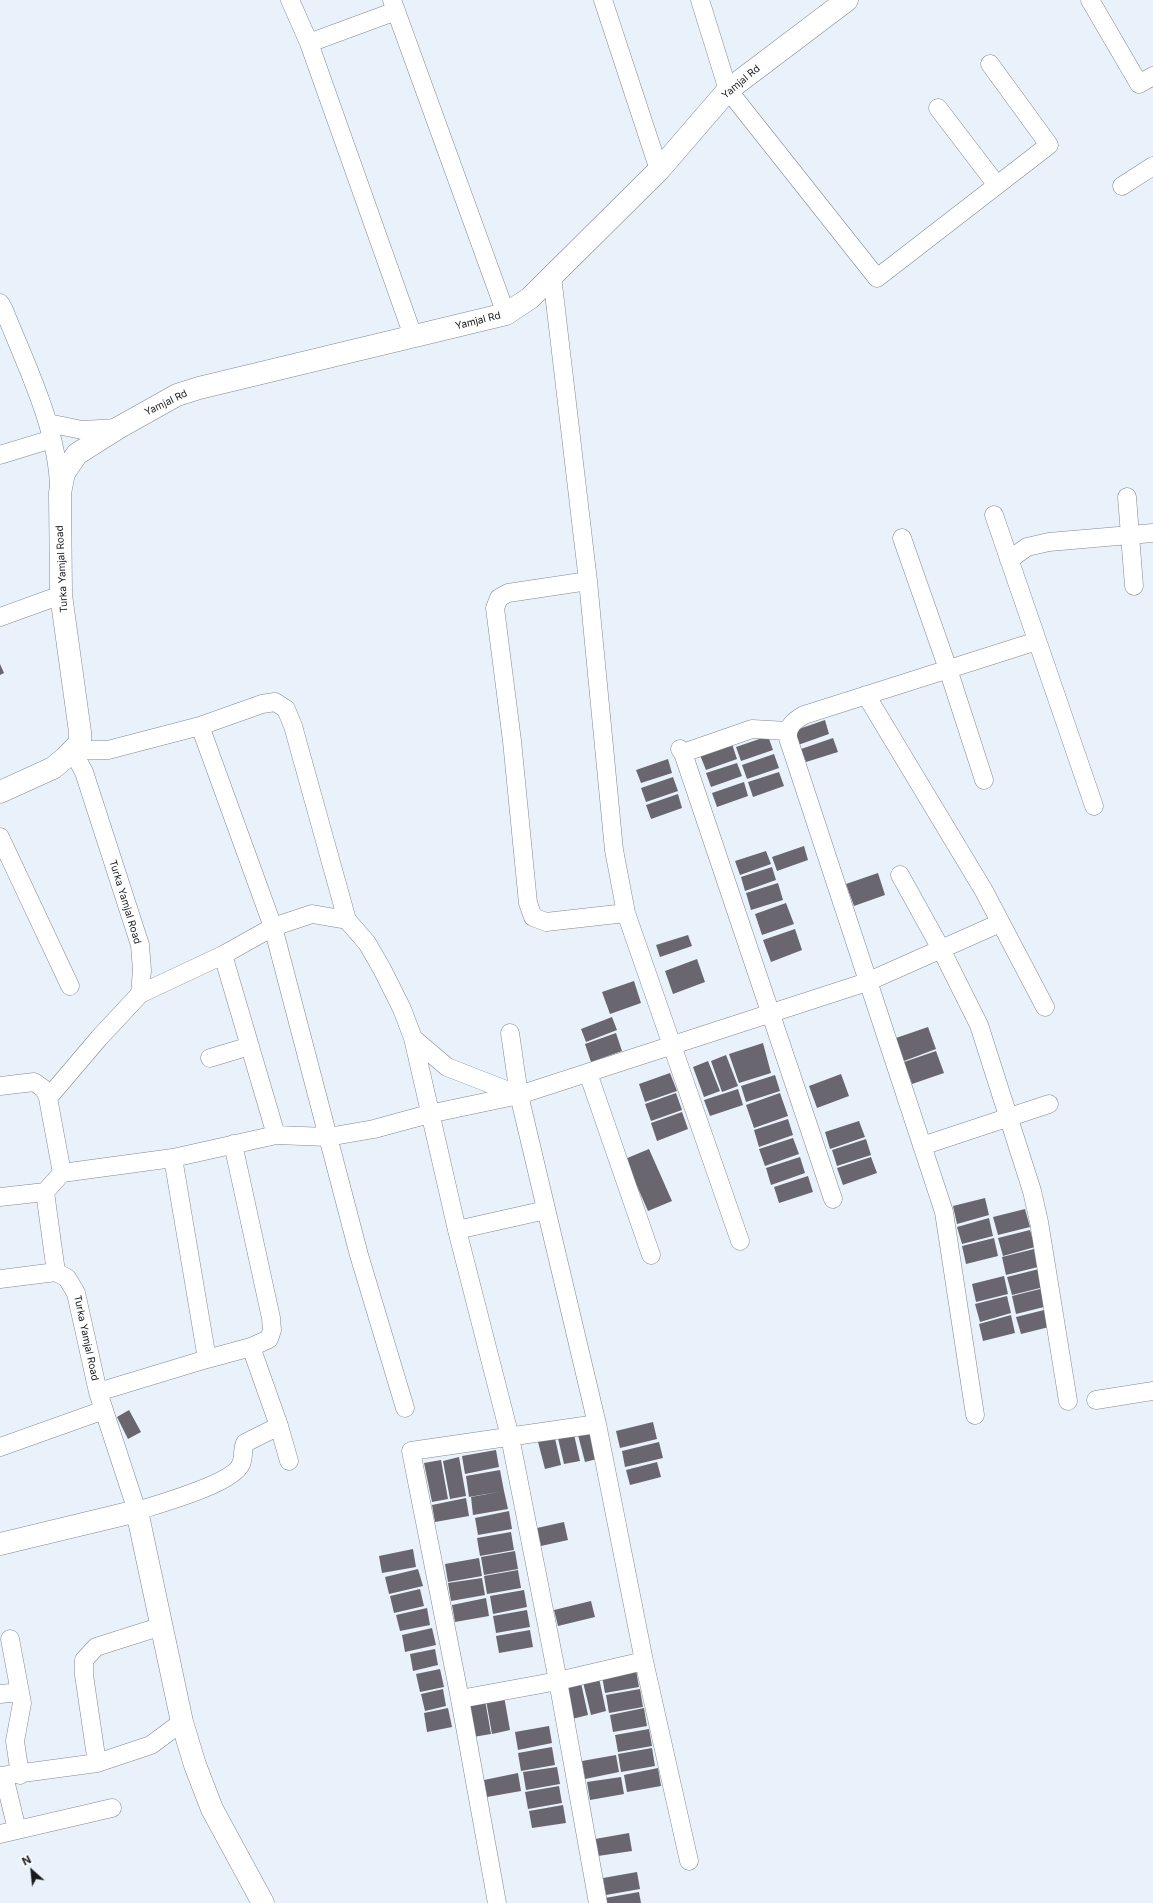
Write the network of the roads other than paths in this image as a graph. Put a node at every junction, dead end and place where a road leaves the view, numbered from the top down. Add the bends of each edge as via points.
1 (290, 0) edge
2 (603, 0) edge
3 (700, 0) edge
4 (847, 0) edge
5 (1090, 0) edge
6 (394, 6) edge
7 (309, 43) junction
8 (990, 64) dead end
9 (1153, 76) edge
10 (728, 90) junction
11 (938, 108) dead end
12 (1153, 166) edge
13 (659, 170) junction
14 (996, 184) junction
15 (1122, 186) dead end
16 (552, 276) junction
17 (1, 308) edge
18 (506, 314) junction
19 (413, 336) junction
20 (118, 428) junction
21 (50, 431) junction
22 (0, 455) edge
23 (60, 493) junction
24 (1128, 497) dead end
25 (994, 515) dead end
26 (1153, 533) edge
27 (1130, 535) junction
28 (902, 538) dead end
29 (1009, 560) junction
30 (588, 581) junction
31 (1134, 586) dead end
32 (62, 595) junction
33 (0, 617) edge
34 (1037, 641) junction
35 (948, 669) junction
36 (866, 695) junction
37 (200, 726) junction
38 (788, 731) junction
39 (72, 750) junction
40 (984, 780) dead end
41 (0, 792) edge
42 (1094, 806) dead end
43 (0, 837) edge
44 (900, 875) dead end
45 (626, 913) junction
46 (347, 920) junction
47 (1000, 923) junction
48 (273, 927) junction
49 (941, 949) junction
50 (223, 955) junction
51 (867, 982) junction
52 (70, 986) dead end
53 (140, 994) junction
54 (1045, 1007) dead end
55 (770, 1014) junction
56 (510, 1033) dead end
57 (413, 1038) junction
58 (250, 1046) junction
59 (671, 1046) junction
60 (210, 1058) dead end
61 (588, 1072) junction
62 (0, 1086) edge
63 (519, 1095) junction
64 (48, 1098) junction
65 (1049, 1104) dead end
66 (429, 1114) junction
67 (1008, 1118) junction
68 (276, 1135) junction
69 (328, 1137) junction
70 (233, 1144) junction
71 (922, 1146) junction
72 (173, 1158) junction
73 (62, 1173) junction
74 (45, 1192) junction
75 (0, 1197) edge
76 (833, 1199) dead end
77 (546, 1210) junction
78 (457, 1230) junction
79 (740, 1241) dead end
80 (651, 1256) dead end
81 (56, 1272) junction
82 (0, 1279) edge
83 (251, 1347) junction
84 (207, 1359) junction
85 (1153, 1391) edge
86 (98, 1392) junction
87 (1096, 1400) dead end
88 (1068, 1401) dead end
89 (405, 1408) dead end
90 (104, 1410) junction
91 (976, 1414) dead end
92 (596, 1424) junction
93 (279, 1426) junction
94 (510, 1437) junction
95 (0, 1447) edge
96 (288, 1462) dead end
97 (136, 1511) junction
98 (0, 1544) edge
99 (162, 1626) junction
100 (10, 1638) dead end
101 (644, 1661) junction
102 (558, 1680) junction
103 (20, 1692) junction
104 (0, 1694) edge
105 (460, 1699) junction
106 (182, 1722) junction
107 (97, 1763) junction
108 (8, 1775) edge
109 (112, 1808) dead end
110 (8, 1832) edge
111 (689, 1861) dead end
112 (263, 1903) edge
113 (498, 1903) edge
114 (598, 1903) edge

1 - 7 street
2 - 13 street
3 - 10 street
4 - 10 main road, Yamjal Rd
5 - 9 street via 1139,84
6 - 7 street
6 - 18 street
7 - 19 street
8 - 14 street via 1049,145
10 - 13 main road, Yamjal Rd
10 - 14 street via 877,278
11 - 14 street
12 - 15 street
13 - 16 main road, Yamjal Rd
16 - 18 main road, Yamjal Rd via 530,298
16 - 30 street
17 - 21 street, Turka Yamjal Road
18 - 19 main road, Yamjal Rd
19 - 20 main road, Yamjal Rd via 199,388 178,395
20 - 21 street
20 - 23 main road, Yamjal Rd via 77,454 64,474
21 - 22 street
21 - 23 street, Turka Yamjal Road via 59,463
23 - 32 main road, Turka Yamjal Road
24 - 27 street
25 - 29 street
26 - 27 street
27 - 29 street via 1049,542 1027,547
27 - 31 street
28 - 35 street
29 - 34 street
30 - 45 street via 614,850
30 - 45 street via 508,592 499,598 496,608 528,903 533,916 546,922
32 - 33 street
32 - 39 main road, Turka Yamjal Road via 80,732 80,743
34 - 35 street
34 - 42 street
35 - 36 street
35 - 40 street
36 - 38 street via 804,715 793,722
36 - 47 street via 984,891
37 - 39 street via 108,750
37 - 46 street via 262,704 275,702 286,709 293,726
37 - 48 street
38 - 51 street via 788,738
38 - 55 street via 752,730 682,751
39 - 41 main road via 53,768
39 - 53 street, Turka Yamjal Road via 84,772 140,945
43 - 52 street
44 - 49 street
45 - 59 street
46 - 48 street via 312,914
46 - 57 street via 367,943 382,969
47 - 49 street
47 - 54 street
48 - 50 street
48 - 69 street
49 - 51 street
49 - 67 street via 979,1025
50 - 53 street
50 - 58 street
51 - 55 street
51 - 71 street
53 - 64 street
55 - 59 street
55 - 76 street
56 - 63 street
57 - 63 street via 447,1067
57 - 66 street
58 - 60 street
58 - 68 street
59 - 61 street
59 - 79 street
61 - 63 street
61 - 80 street
62 - 64 street via 34,1082 44,1089
63 - 66 street
63 - 77 street
64 - 73 street
65 - 67 street
66 - 69 street via 374,1129
66 - 78 street
67 - 71 street
67 - 88 street via 1032,1190 1039,1222
68 - 69 street
68 - 70 street
69 - 89 street
70 - 72 street
70 - 83 street via 272,1330 269,1339
71 - 91 street via 944,1212
72 - 73 street
72 - 84 street
73 - 74 street
74 - 75 street
74 - 81 street
77 - 78 street
77 - 92 street
78 - 94 street
81 - 82 street
81 - 86 street, Turka Yamjal Road via 68,1278 76,1293
83 - 84 street
83 - 93 street
84 - 86 street
85 - 87 street
86 - 90 street, Turka Yamjal Road
90 - 95 street
90 - 97 street, Turka Yamjal Road
92 - 94 street
92 - 101 street
93 - 96 street
93 - 97 street via 245,1443 241,1464 235,1472 218,1483
94 - 102 street
94 - 105 street via 411,1451
97 - 98 main road
97 - 99 main road
99 - 106 main road
99 - 107 street via 96,1647 84,1660
100 - 103 street
101 - 102 street
101 - 111 street
102 - 105 street
102 - 114 street
103 - 104 street
103 - 108 street via 20,1723
105 - 113 street
106 - 107 street via 151,1745
106 - 112 main road via 212,1809
107 - 108 street
108 - 110 street
109 - 110 street

